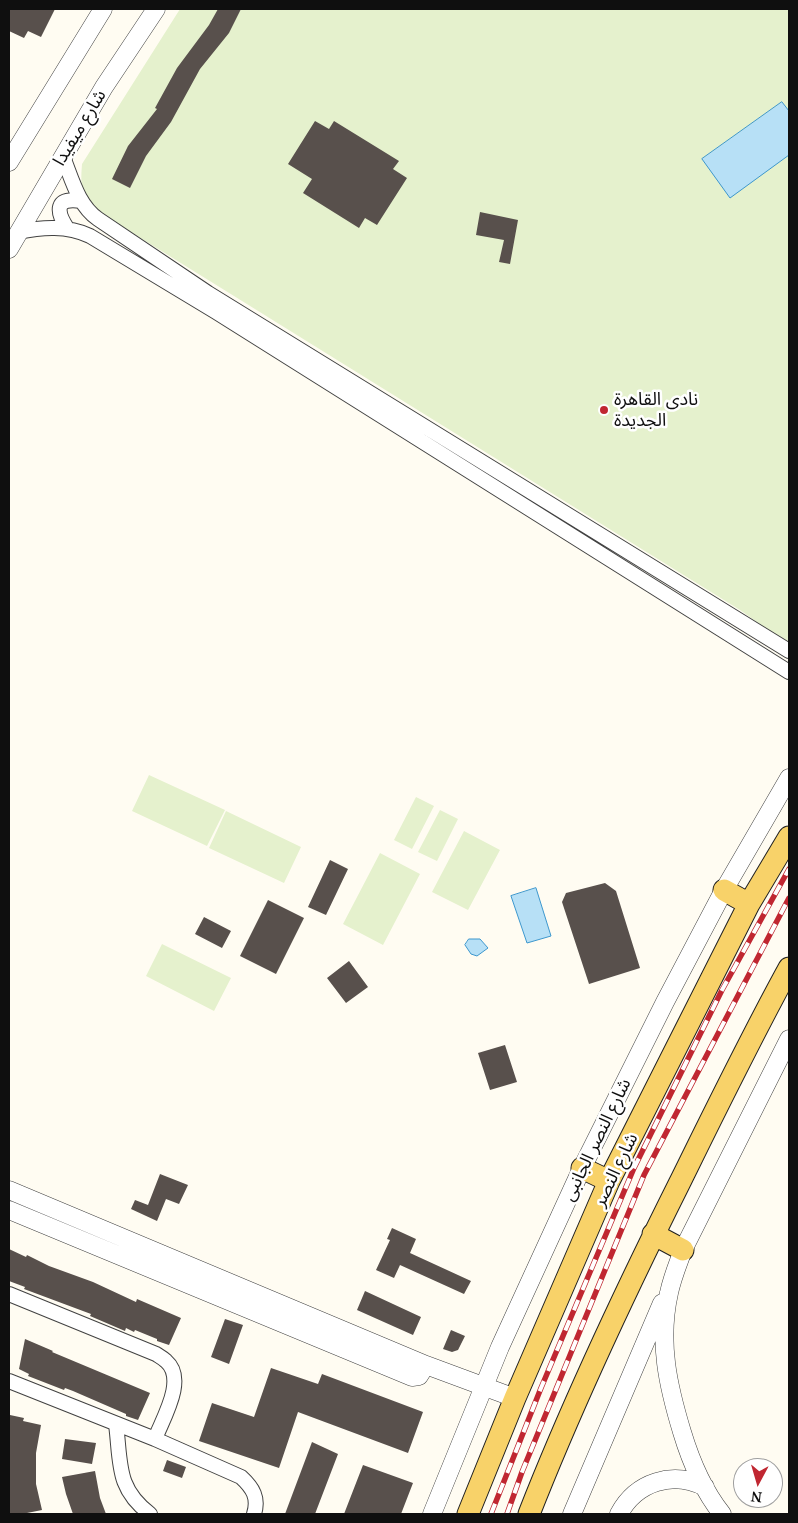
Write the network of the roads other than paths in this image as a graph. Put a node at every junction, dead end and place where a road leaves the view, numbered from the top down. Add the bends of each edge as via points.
1 (103, 9) edge
2 (156, 9) edge
3 (63, 157) junction
4 (9, 162) edge
5 (80, 201) junction
6 (67, 228) junction
7 (18, 232) junction
8 (9, 249) edge
9 (789, 651) edge
10 (789, 672) edge
11 (789, 778) edge
12 (789, 837) edge
13 (724, 890) junction
14 (749, 904) junction
15 (789, 968) edge
16 (781, 1003) edge
17 (789, 1039) edge
18 (582, 1168) junction
19 (609, 1181) junction
20 (9, 1190) edge
21 (9, 1210) edge
22 (653, 1234) junction
23 (682, 1250) junction
24 (672, 1279) junction
25 (9, 1294) edge
26 (426, 1365) junction
27 (9, 1381) edge
28 (484, 1386) junction
29 (514, 1398) junction
30 (116, 1424) junction
31 (154, 1439) junction
32 (705, 1487) junction
33 (150, 1514) edge
34 (254, 1514) edge
35 (432, 1514) edge
36 (468, 1514) edge
37 (529, 1514) edge
38 (572, 1514) edge
39 (619, 1514) edge
40 (722, 1514) edge

1 - 4 street
2 - 3 street, شارع ميفيدا via 104,87
3 - 5 street
3 - 7 street, شارع ميفيدا
5 - 6 street via 68,200 59,210
5 - 9 street via 89,213 208,293
6 - 7 street via 34,228
6 - 10 street via 90,236 225,318
7 - 8 street, شارع ميفيدا
11 - 13 street, شارع النصر الجانبى
12 - 14 main road, شارع النصر
13 - 14 main road
13 - 18 street, شارع النصر الجانبى
14 - 19 main road, شارع النصر
15 - 16 main road
16 - 22 main road
17 - 23 street
18 - 19 main road
18 - 28 street, شارع النصر الجانبى
19 - 29 main road, شارع النصر
20 - 26 street
21 - 26 street via 412,1377 419,1376
22 - 23 main road
22 - 37 main road via 557,1444
23 - 24 street
24 - 32 street via 664,1327 666,1374 687,1450
24 - 38 street
25 - 31 street via 167,1361 174,1372 175,1385
26 - 28 street
27 - 30 street
28 - 29 street
28 - 35 street, شارع النصر الجانبى
29 - 36 main road, شارع النصر
30 - 31 street
30 - 33 street via 126,1487
31 - 34 street via 241,1477 255,1495
32 - 39 street via 688,1480 658,1481 631,1496
32 - 40 street

